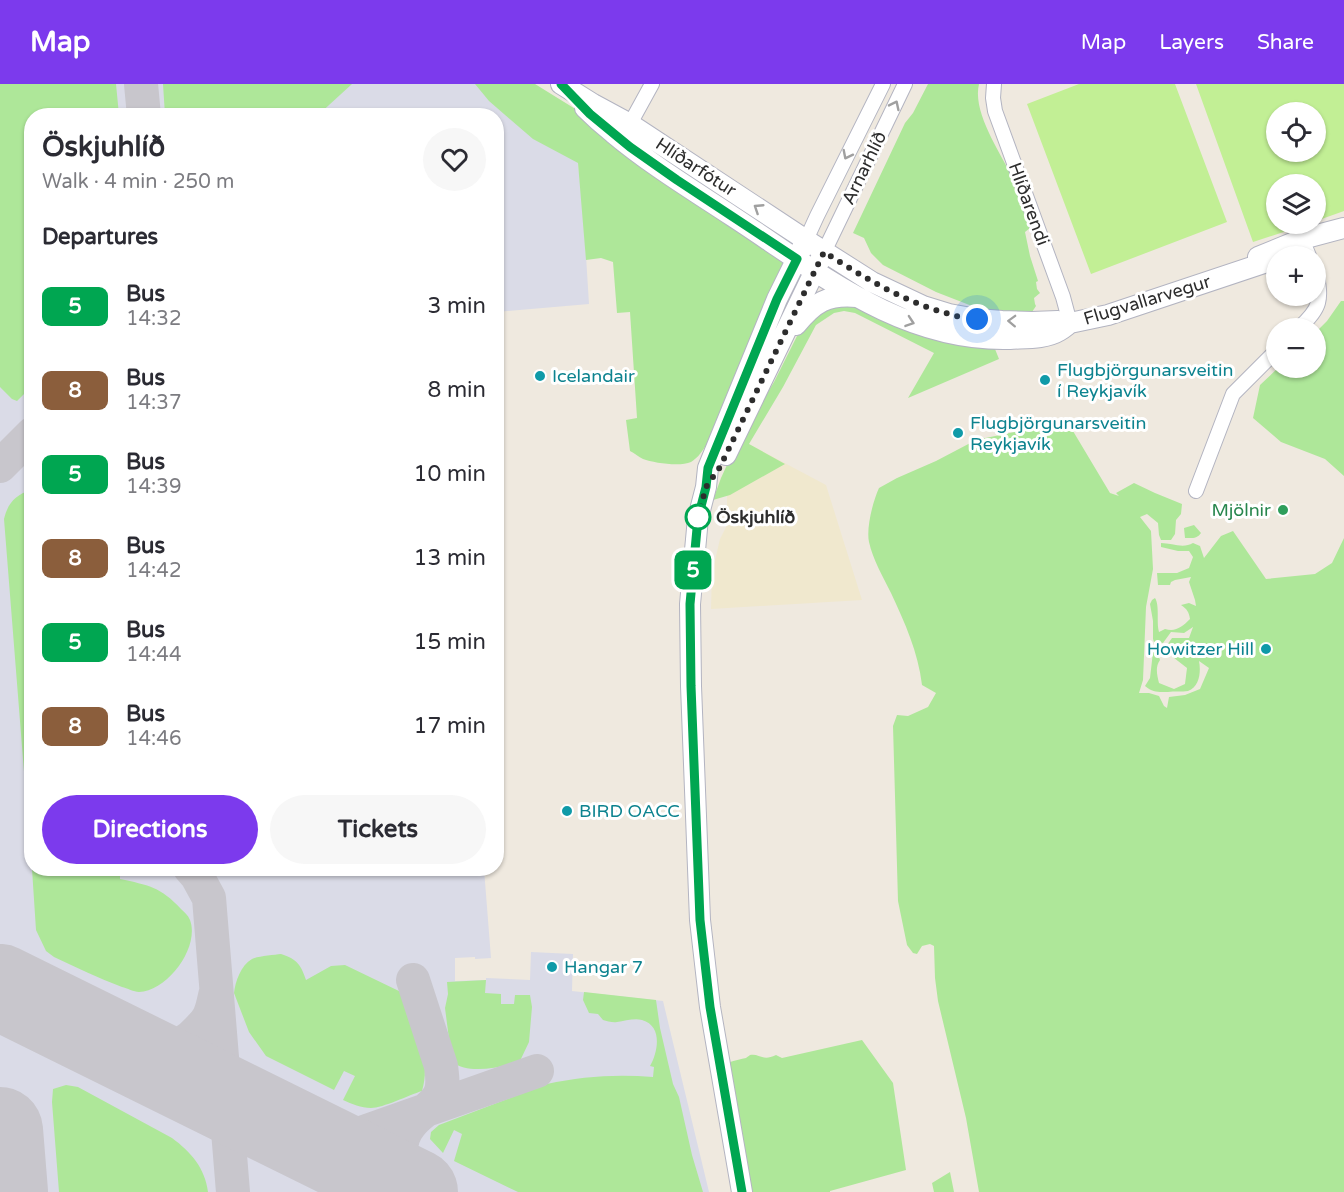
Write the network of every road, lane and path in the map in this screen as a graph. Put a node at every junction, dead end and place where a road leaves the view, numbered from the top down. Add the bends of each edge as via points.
1 (652, 84) edge
2 (883, 84) edge
3 (905, 84) edge
4 (994, 84) edge
5 (563, 85) edge
6 (630, 124) junction
7 (1344, 228) edge
8 (1344, 239) edge
9 (806, 240) junction
10 (1310, 246) edge
11 (1314, 246) edge
12 (824, 252) junction
13 (1266, 257) edge
14 (797, 259) junction
15 (1266, 262) edge
16 (815, 271) junction
17 (1224, 276) junction
18 (857, 297) junction
19 (1318, 306) edge
20 (1309, 318) edge
21 (1070, 323) junction
22 (778, 346) junction
23 (1266, 361) edge
24 (706, 487) junction
25 (1196, 491) dead end
26 (742, 1192) edge

1 - 6 street
2 -> 9 street, Arnarhlíð
12 -> 3 street, Arnarhlíð
4 - 21 street, Hlíðarendi via 995,111
5 - 6 street, Hlíðarfótur
5 - 14 street, Hlíðarfótur via 630,147
9 -> 6 street, Hlíðarfótur
7 - 10 street, Flugvallarvegur
8 - 11 street, Flugvallarvegur
9 - 12 street, Hlíðarfótur
9 - 14 street
12 - 16 street
21 -> 12 street, Flugvallarvegur via 1002,321 949,314 897,295
13 - 17 street, Flugvallarvegur
14 - 16 street, Flugvallarvegur
14 - 24 street via 713,454
15 - 17 street, Flugvallarvegur
16 - 18 street, Flugvallarvegur
16 - 22 street
17 - 21 street, Flugvallarvegur via 1108,315
18 -> 21 street, Flugvallarvegur via 905,321 969,337 1031,337 1058,332
18 - 22 street via 818,303
19 - 20 street
22 - 24 street via 720,467
23 - 25 street via 1233,394
24 - 26 street via 698,518 690,604 700,920 710,1007

